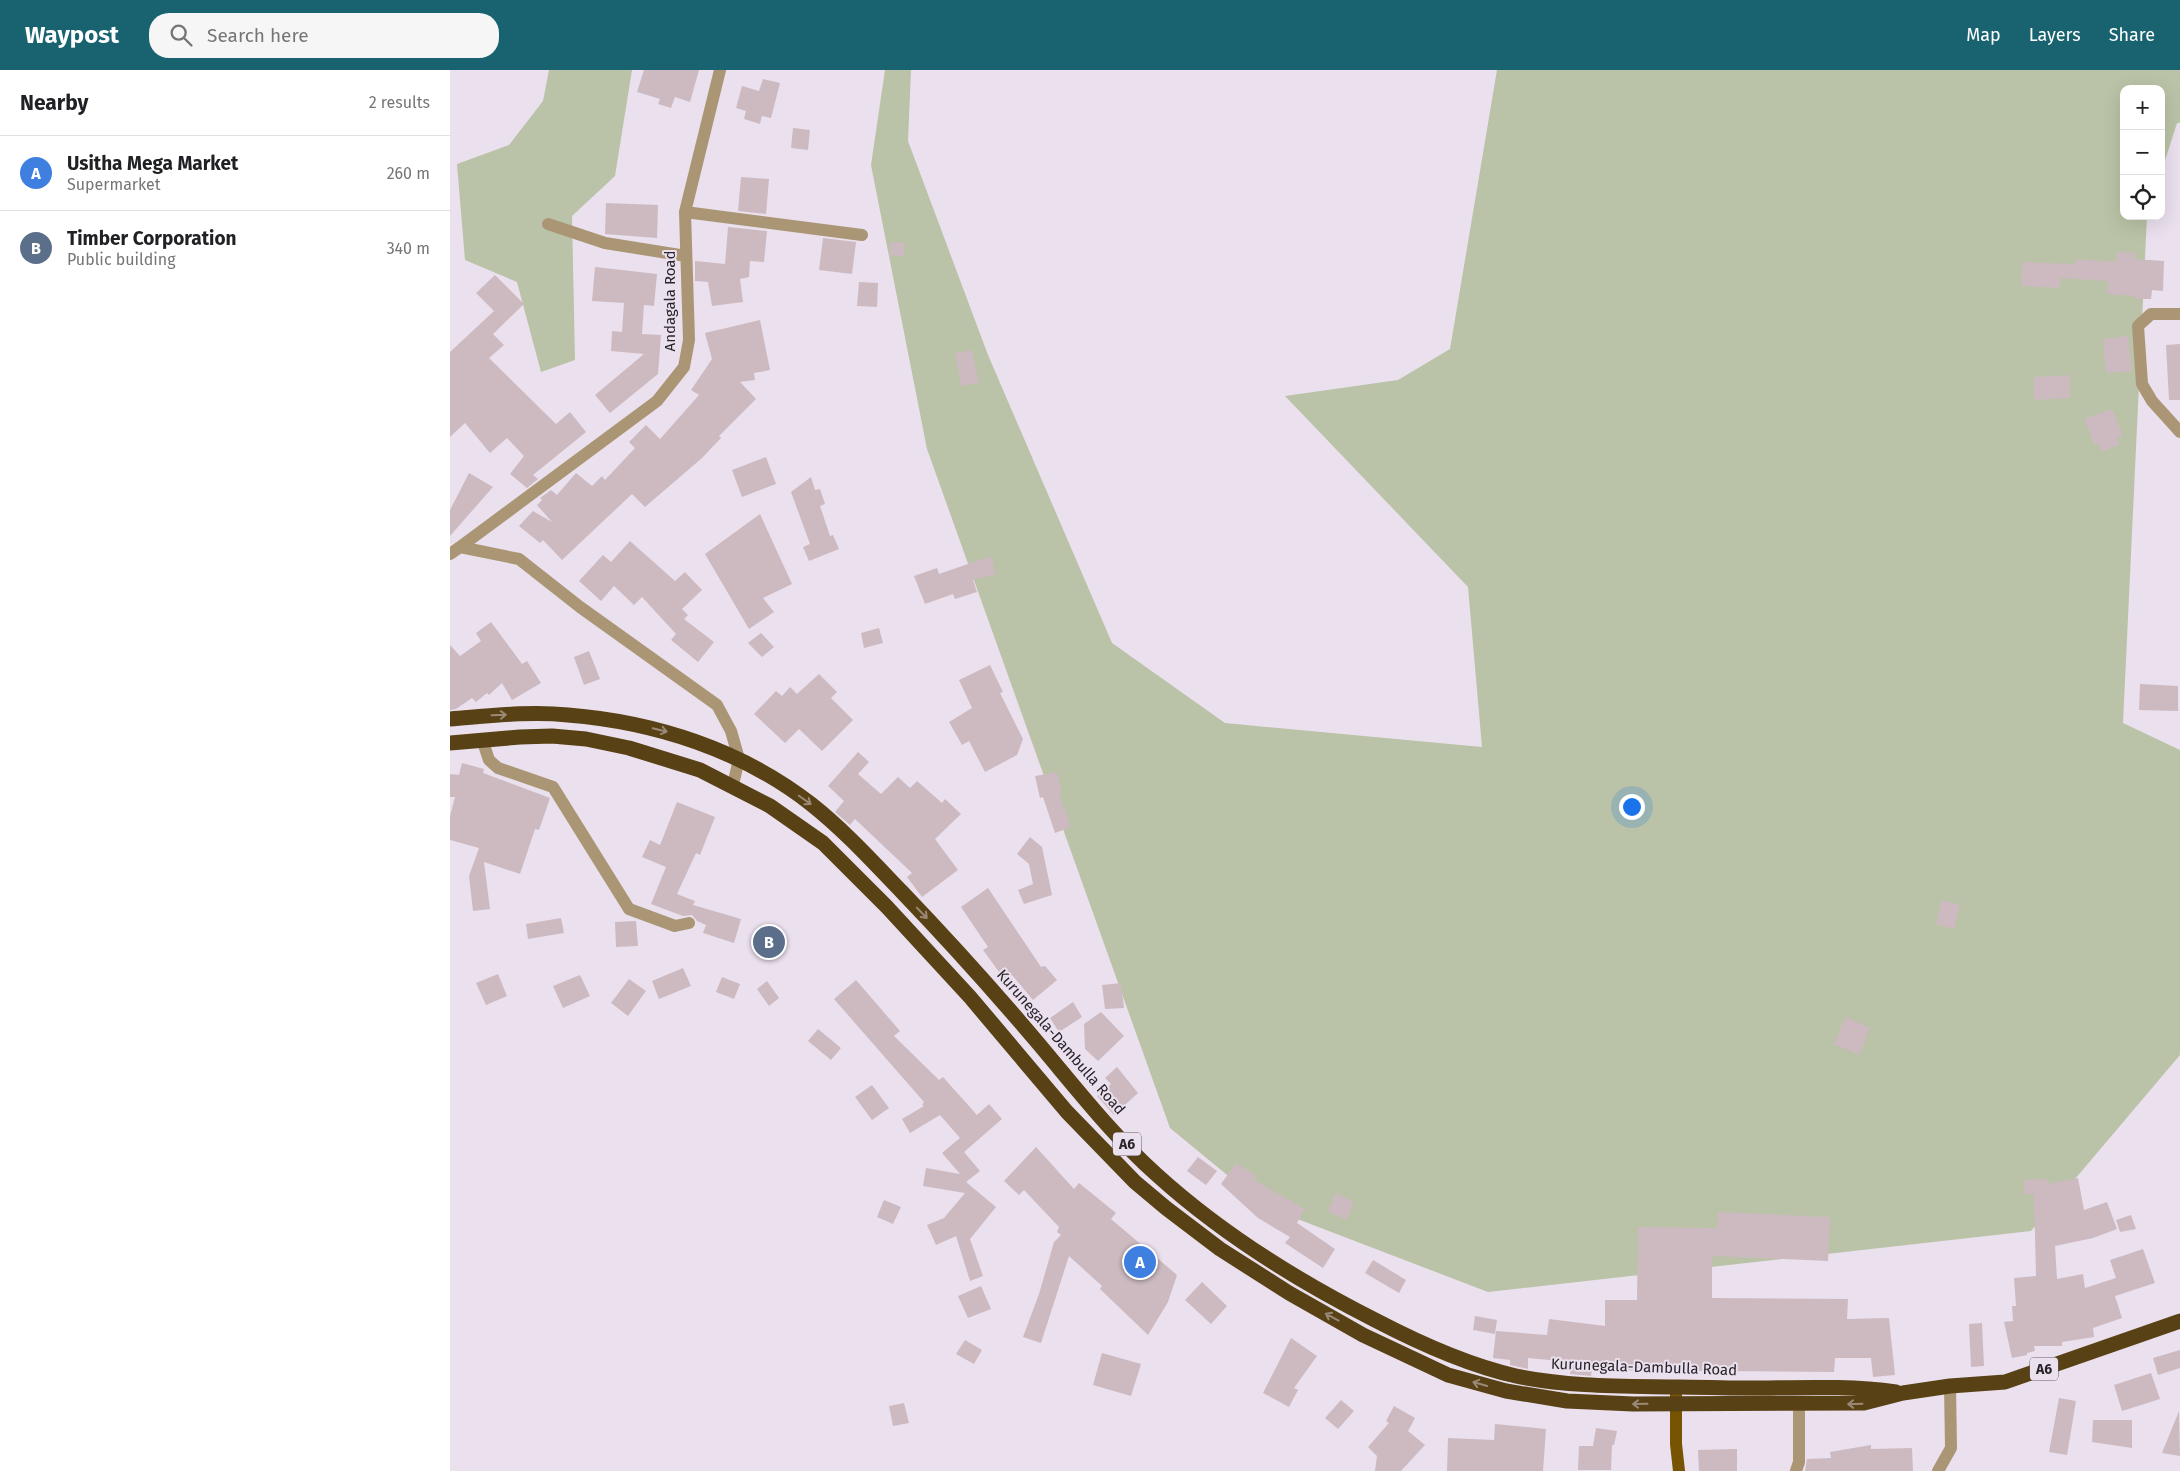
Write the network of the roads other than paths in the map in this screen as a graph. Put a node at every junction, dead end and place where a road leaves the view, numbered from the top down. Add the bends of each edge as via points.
1 (720, 70) edge
2 (686, 212) junction
3 (548, 224) dead end
4 (862, 235) dead end
5 (686, 256) junction
6 (2180, 314) edge
7 (2180, 432) edge
8 (455, 550) edge
9 (450, 719) edge
10 (482, 739) junction
11 (450, 743) edge
12 (739, 759) junction
13 (733, 786) junction
14 (690, 923) dead end
15 (2180, 1321) edge
16 (1950, 1386) junction
17 (1676, 1387) junction
18 (1903, 1393) junction
19 (1676, 1403) junction
20 (1799, 1404) junction
21 (1679, 1471) edge
22 (1796, 1471) edge
23 (1938, 1471) edge

1 - 2 street, Andagala Road
2 - 4 street
2 - 5 street, Andagala Road
3 - 5 street via 605,242
5 - 8 street, Andagala Road via 689,340 684,367 657,401
6 - 7 street via 2152,314 2138,326 2142,384 2152,401
8 - 12 street via 518,559 717,706 731,731
9 -> 12 highway, Kurunegala-Dambulla Road / A6 via 564,714 607,719 676,734
10 - 11 highway, Kurunegala-Dambulla Road / A6
10 - 13 highway, Kurunegala-Dambulla Road / A6 via 552,736 586,740 659,757 700,770
10 - 14 street via 489,760 498,768 553,787 629,908 675,926
12 - 13 street
12 -> 17 highway, Kurunegala-Dambulla Road / A6 via 812,805 864,852 939,930 1133,1151 1194,1206 1259,1252 1372,1319 1492,1369 1550,1381
19 -> 13 highway, Kurunegala-Dambulla Road / A6 via 1567,1401 1506,1391 1448,1375 1363,1335 1220,1249 1166,1208 1102,1149 963,989 823,843 770,806
15 - 16 highway, Kurunegala-Dambulla Road / A6 via 2005,1382
16 - 18 highway, Kurunegala-Dambulla Road / A6
16 - 23 street via 1951,1448
17 - 18 highway, Kurunegala-Dambulla Road / A6 via 1868,1388
17 - 19 main road
18 -> 20 highway, Kurunegala-Dambulla Road / A6 via 1864,1403
19 - 20 highway, Kurunegala-Dambulla Road / A6
19 - 21 main road
20 - 22 street via 1799,1462

